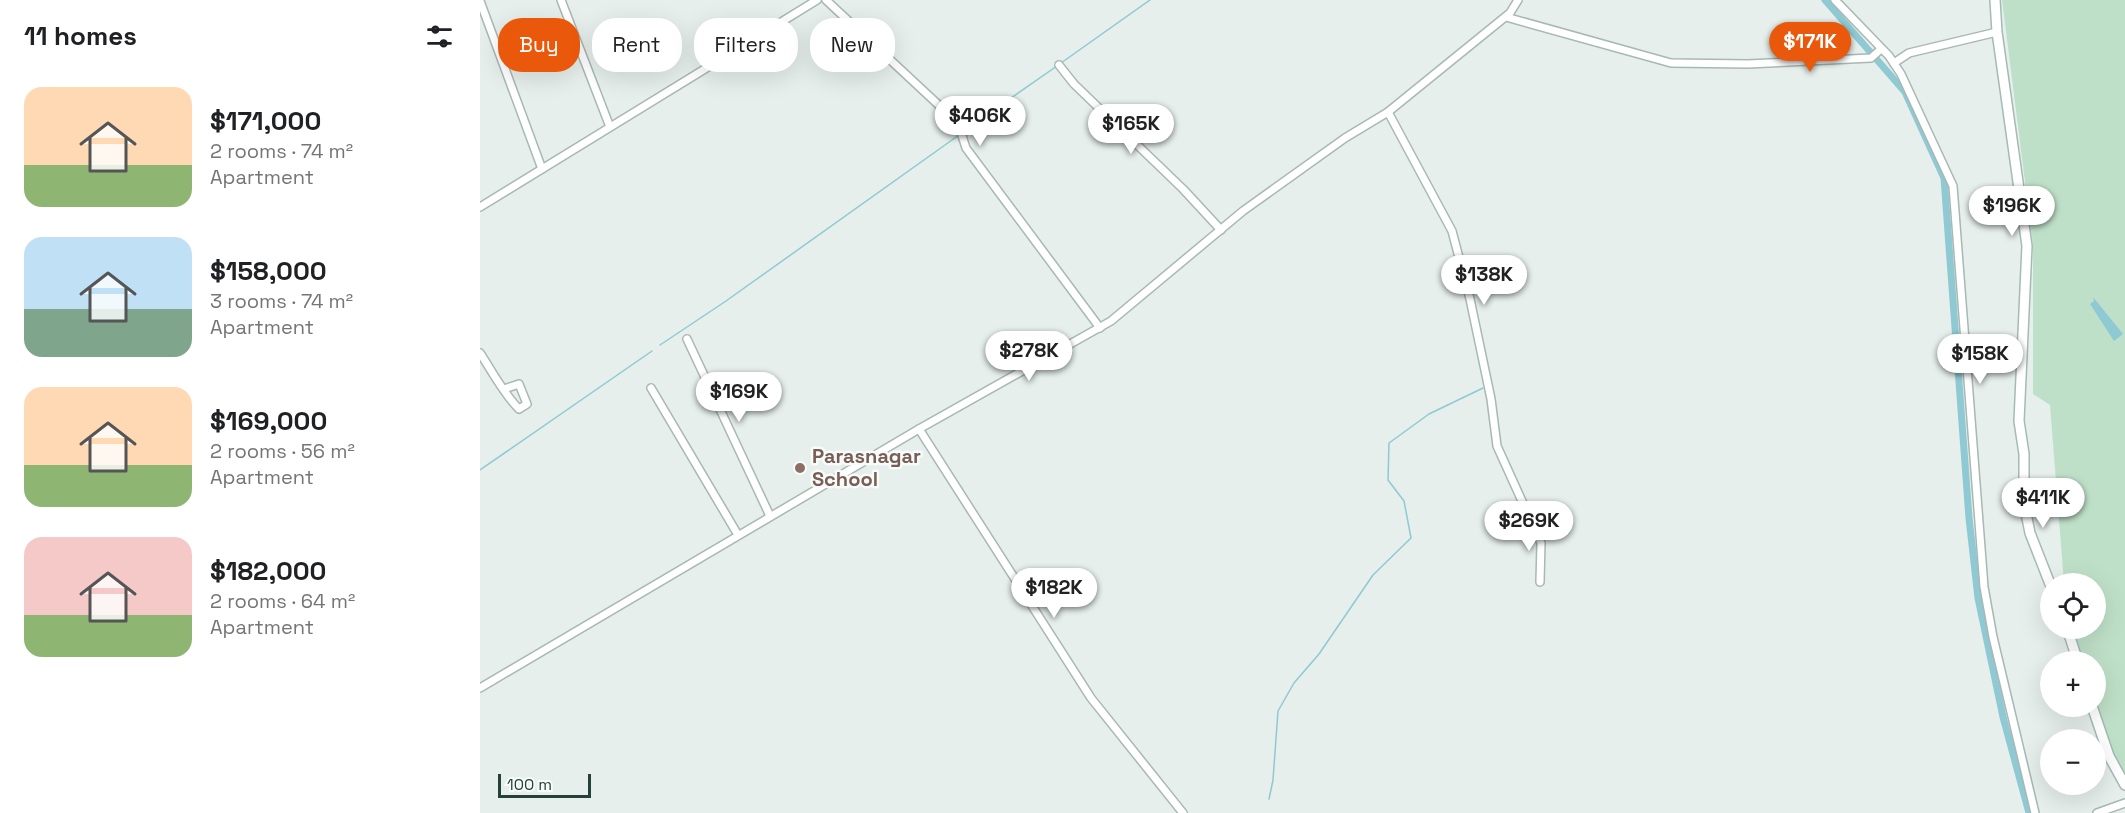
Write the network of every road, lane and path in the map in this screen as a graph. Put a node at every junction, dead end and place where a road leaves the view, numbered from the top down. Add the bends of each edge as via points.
1 (561, 0) edge
2 (817, 0) edge
3 (826, 0) edge
4 (1518, 0) edge
5 (1834, 0) edge
6 (1995, 0) edge
7 (480, 1) edge
8 (1506, 16) junction
9 (1997, 32) junction
10 (1876, 53) junction
11 (1894, 63) junction
12 (1059, 65) dead end
13 (1388, 112) junction
14 (610, 127) junction
15 (542, 169) junction
16 (480, 207) edge
17 (1221, 230) junction
18 (1100, 328) junction
19 (687, 339) dead end
20 (480, 352) edge
21 (651, 388) dead end
22 (504, 389) dead end
23 (919, 429) junction
24 (770, 516) junction
25 (738, 535) junction
26 (2046, 573) edge
27 (1540, 582) dead end
28 (480, 688) edge
29 (2096, 717) edge
30 (2125, 785) edge
31 (2125, 803) edge
32 (1183, 813) edge
33 (2035, 813) edge
34 (2097, 813) edge

1 - 14 street
2 - 14 street
3 - 18 street via 958,123 966,148
4 - 8 street
5 - 10 street
6 - 9 main road
7 - 15 street
8 - 10 street via 1671,63 1748,64
8 - 13 street
9 - 11 street via 1909,53
9 - 26 main road via 2027,246 2019,422 2024,454 2024,503 2030,533
10 - 11 street
11 - 33 street via 1953,186 1984,587
12 - 17 street
13 - 17 street via 1345,138
13 - 27 street via 1452,231 1491,399 1497,446 1541,543
14 - 15 street
15 - 16 street
17 - 18 street
18 - 23 street
19 - 24 street
20 - 22 street
21 - 25 street
23 - 24 street
23 - 32 street via 1091,698
24 - 25 street
25 - 28 street
29 - 30 main road via 2109,756
31 - 34 street

